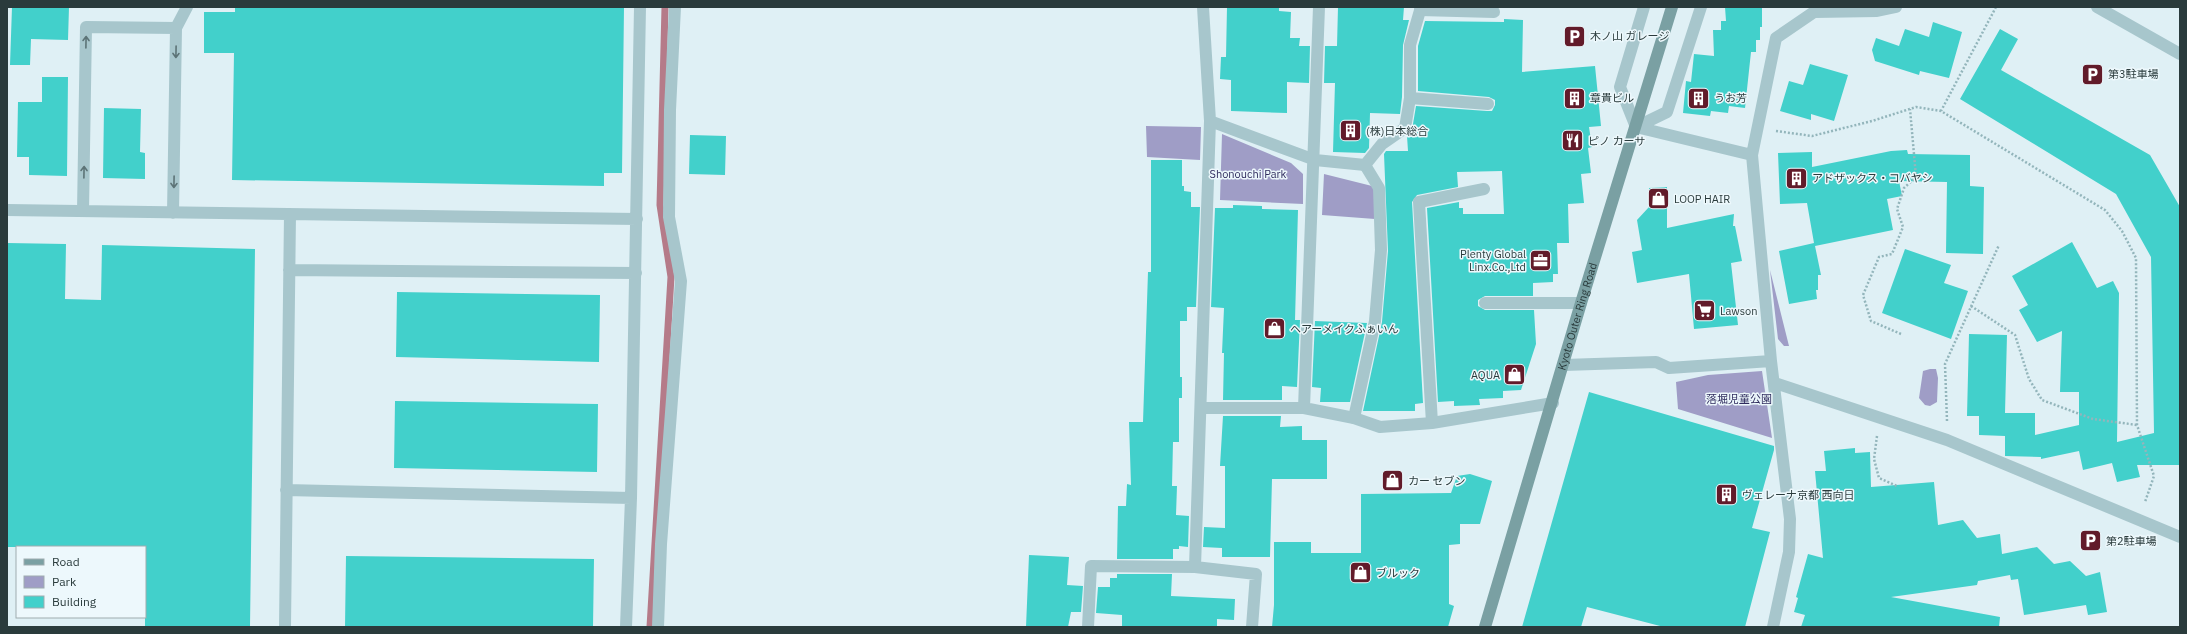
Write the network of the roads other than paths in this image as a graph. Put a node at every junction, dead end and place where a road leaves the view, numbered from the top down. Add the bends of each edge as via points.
1 (187, 7) edge
2 (640, 7) edge
3 (675, 7) edge
4 (1204, 7) edge
5 (1319, 7) edge
6 (1644, 7) edge
7 (1672, 7) edge
8 (1701, 7) edge
9 (1896, 7) edge
10 (2097, 7) edge
11 (1421, 8) edge
12 (1494, 12) dead end
13 (176, 28) junction
14 (2180, 54) edge
15 (1410, 98) junction
16 (1488, 104) dead end
17 (1210, 121) junction
18 (1636, 127) junction
19 (1752, 156) junction
20 (1315, 160) junction
21 (1365, 165) junction
22 (1484, 189) dead end
23 (7, 210) edge
24 (83, 211) junction
25 (173, 213) junction
26 (290, 214) junction
27 (637, 219) junction
28 (289, 270) junction
29 (636, 273) junction
30 (1485, 303) dead end
31 (1581, 303) junction
32 (1771, 361) junction
33 (1564, 365) junction
34 (1775, 383) junction
35 (1553, 403) junction
36 (1201, 408) junction
37 (1304, 408) junction
38 (1354, 418) junction
39 (1432, 423) junction
40 (286, 490) junction
41 (631, 498) junction
42 (2180, 537) edge
43 (1195, 567) junction
44 (285, 627) edge
45 (626, 627) edge
46 (658, 627) edge
47 (1088, 627) edge
48 (1252, 627) edge
49 (1485, 627) edge
50 (1773, 627) edge

1 - 13 street
2 - 27 street
3 - 46 street via 670,110 669,217 681,281 661,544
4 - 17 street
5 - 20 street
6 - 18 street via 1620,87
7 - 18 main road, Kyoto Outer Ring Road
8 - 18 street via 1667,112
9 - 19 street via 1878,11 1814,12 1776,38
10 - 14 street
11 - 12 street
11 - 15 street via 1410,45
24 -> 13 street via 86,26
13 -> 25 street
15 - 16 street
15 - 21 street via 1405,128 1382,144
17 - 20 street
17 - 36 street
18 - 19 street
18 - 31 main road, Kyoto Outer Ring Road
19 - 32 street
20 - 21 street
20 - 37 street
21 - 38 street via 1379,188 1381,250 1375,321
22 - 39 street via 1419,202
23 - 24 street
24 - 25 street
25 - 26 street
26 - 27 street
26 - 28 street
27 - 29 street
28 - 29 street
28 - 40 street
29 - 41 street
30 - 31 street
31 - 33 main road, Kyoto Outer Ring Road
32 - 33 street via 1668,368 1656,362
32 - 34 street
33 - 35 main road, Kyoto Outer Ring Road
34 - 42 street via 1947,440
34 - 50 street via 1790,519 1789,552
35 - 39 street
35 - 49 main road, Kyoto Outer Ring Road
36 - 37 street
36 - 43 street
37 - 38 street
38 - 39 street via 1380,427
40 - 41 street
40 - 44 street
41 - 45 street
43 - 47 street via 1091,566
43 - 48 street via 1256,574

